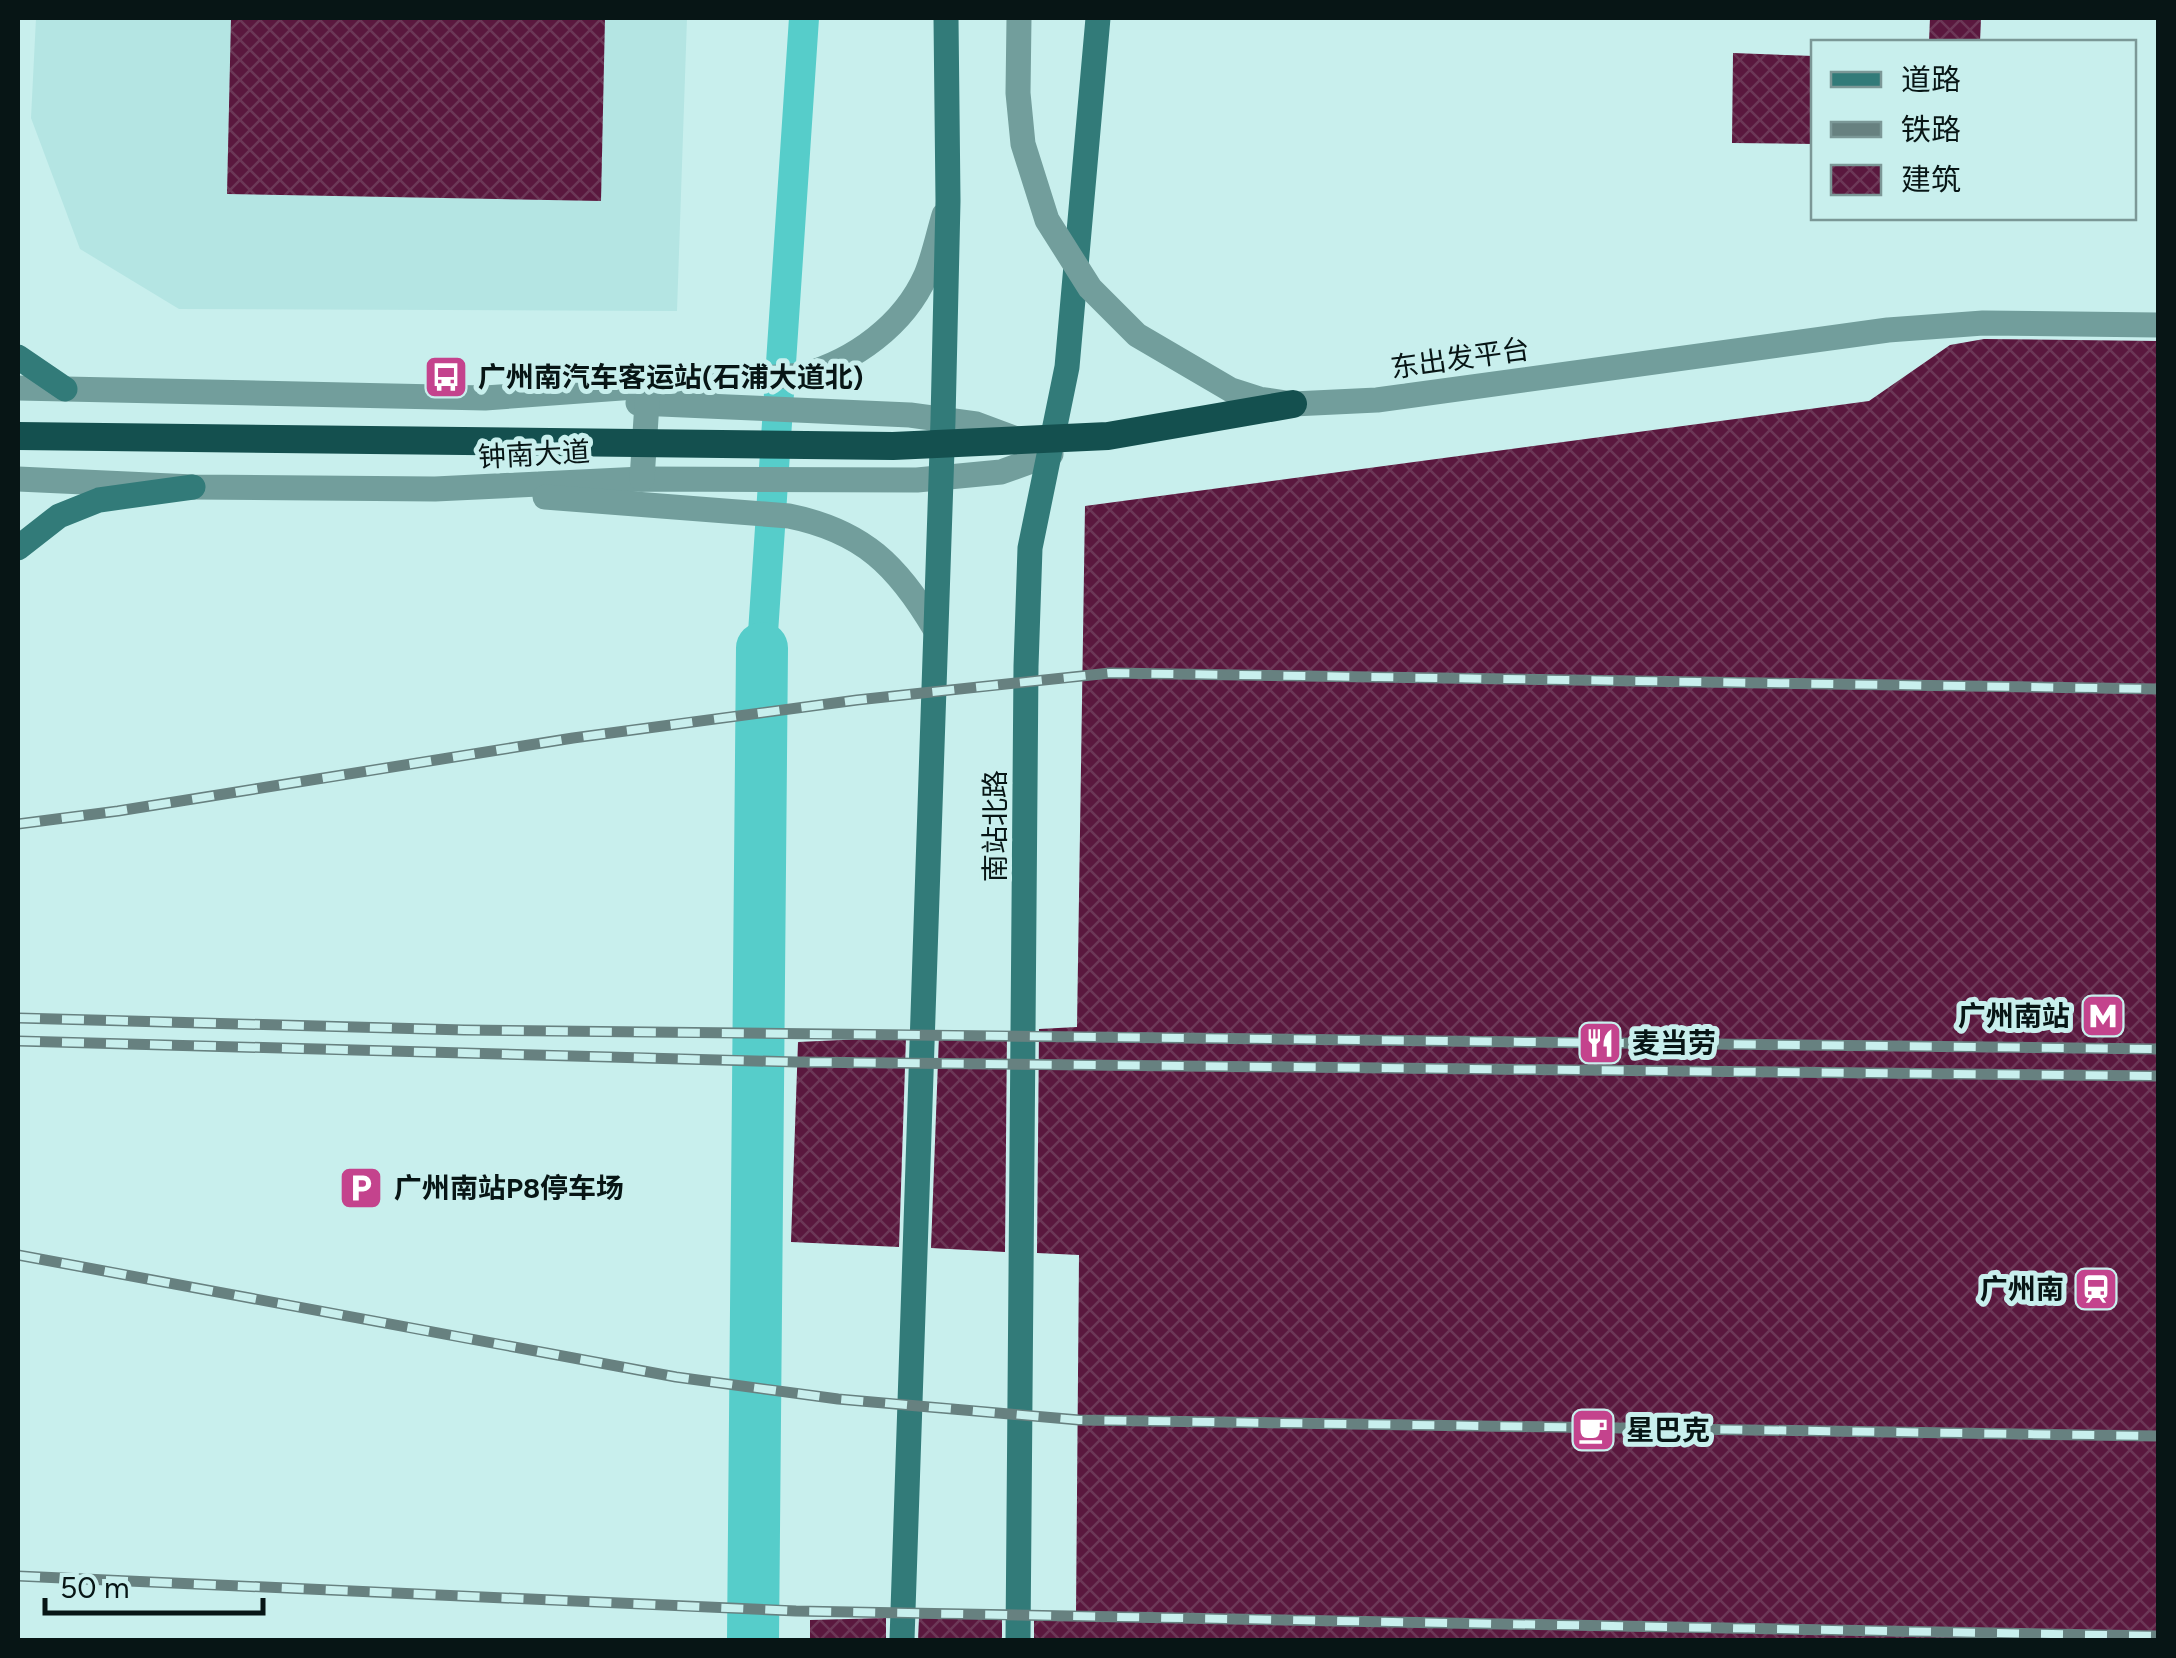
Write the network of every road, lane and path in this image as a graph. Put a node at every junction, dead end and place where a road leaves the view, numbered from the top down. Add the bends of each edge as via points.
1 (946, 18) edge
2 (1019, 18) edge
3 (1098, 18) edge
4 (948, 201) junction
5 (2158, 325) edge
6 (18, 356) edge
7 (18, 388) edge
8 (65, 389) junction
9 (718, 394) junction
10 (485, 398) junction
11 (647, 403) junction
12 (1293, 404) junction
13 (944, 420) junction
14 (18, 436) edge
15 (1051, 454) junction
16 (18, 478) edge
17 (940, 478) junction
18 (642, 479) junction
19 (193, 487) junction
20 (435, 489) junction
21 (18, 548) edge
22 (936, 629) junction
23 (902, 1640) edge
24 (1018, 1640) edge

1 - 4 main road
2 - 12 street, 东出发平台, bridge via 1023,144 1047,220 1090,288 1137,335 1230,390
3 - 15 main road, 南站北路 via 1067,367
4 - 9 street via 926,274 887,328 848,358
4 - 13 main road
5 - 12 street, 东出发平台, bridge via 1983,323 1888,330 1378,400
6 - 8 main road
7 - 8 street
8 - 10 street
9 - 10 street
9 - 11 street
9 - 13 street
10 - 11 street
11 - 18 street
12 - 14 highway, bridge via 1108,436 892,446
13 - 15 street via 976,424
13 - 17 main road
15 - 17 street, 钟南大道 via 1001,472
15 - 24 main road, 南站北路 via 1030,548 1027,646
16 - 19 street, 钟南大道
17 - 18 street, 钟南大道
17 - 22 main road
18 - 20 street, 钟南大道
19 - 20 street, 钟南大道
19 - 21 main road via 100,500 59,516
20 - 22 street via 819,522 884,559
22 - 23 main road

